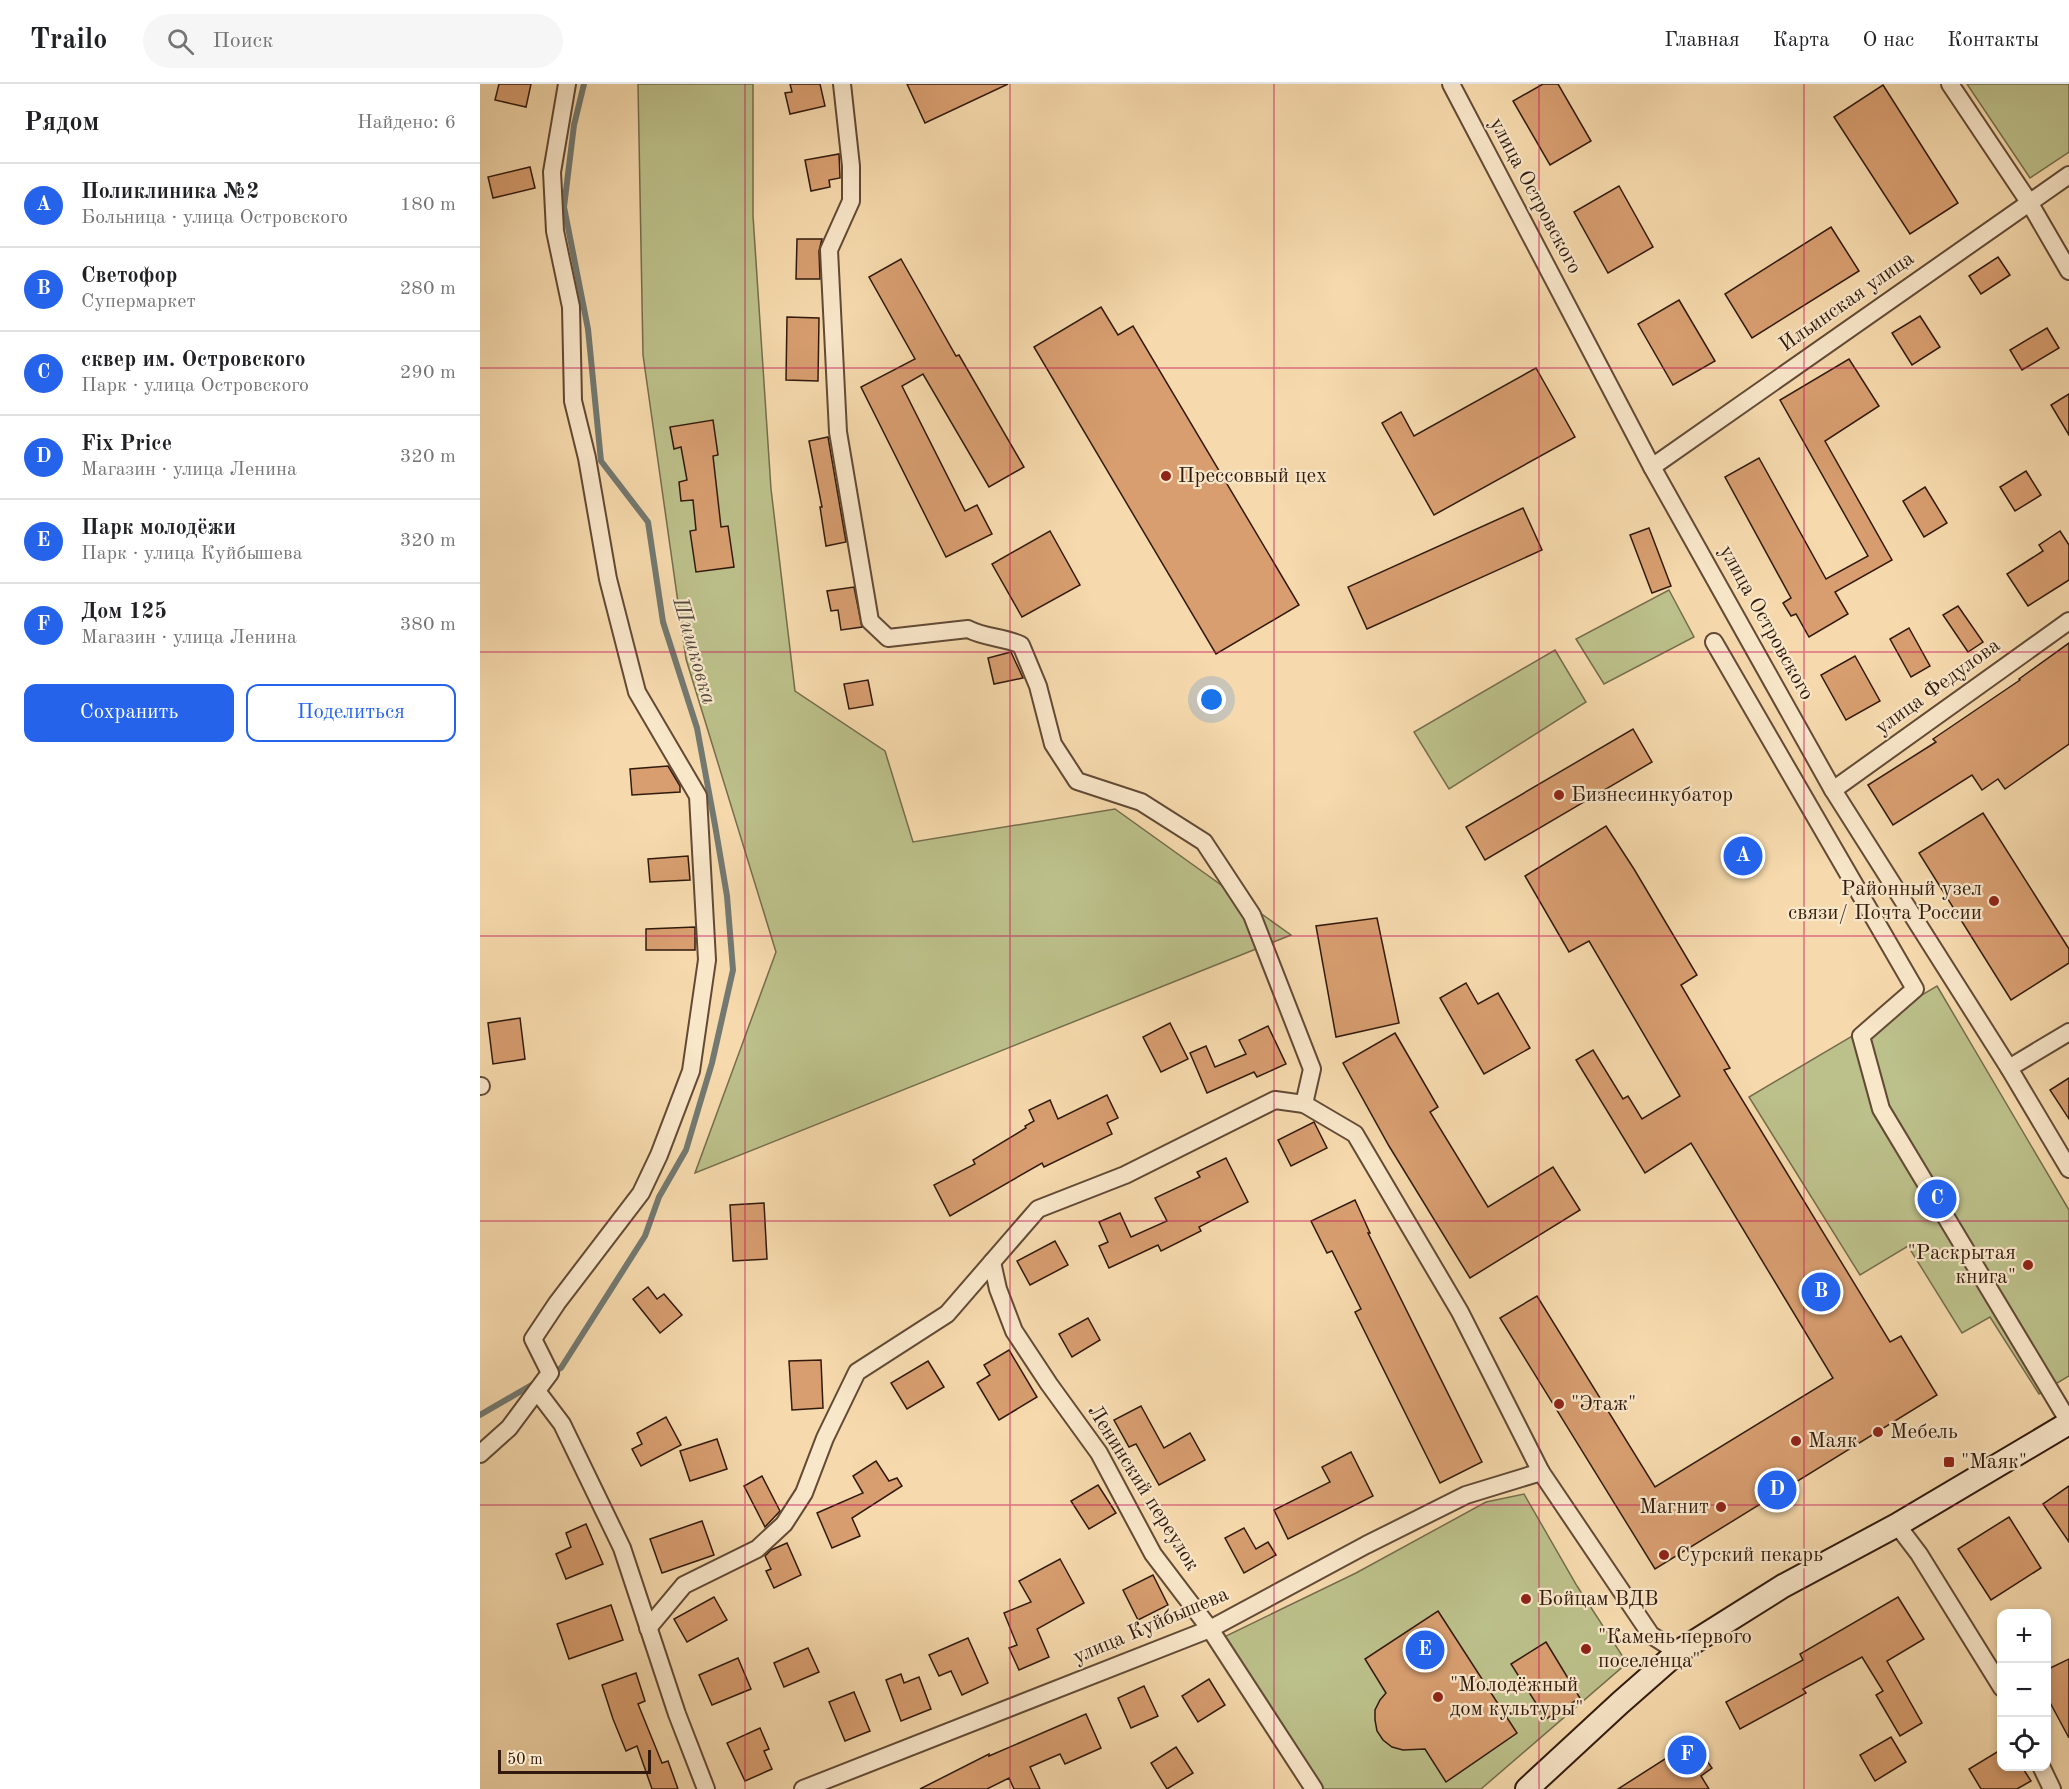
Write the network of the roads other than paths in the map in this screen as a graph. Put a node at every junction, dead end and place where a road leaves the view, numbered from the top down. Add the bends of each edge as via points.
1 (567, 84) edge
2 (842, 84) edge
3 (1451, 84) edge
4 (1950, 84) edge
5 (2069, 175) edge
6 (2029, 202) junction
7 (2069, 271) edge
8 (1652, 467) junction
9 (2069, 621) edge
10 (1714, 642) dead end
11 (1833, 790) junction
12 (2069, 1032) edge
13 (2009, 1068) junction
14 (1305, 1104) junction
15 (2069, 1169) edge
16 (992, 1262) junction
17 (537, 1390) junction
18 (2069, 1423) edge
19 (480, 1455) edge
20 (1541, 1472) junction
21 (1897, 1525) junction
22 (648, 1628) junction
23 (1210, 1629) junction
24 (1678, 1652) junction
25 (1997, 1681) edge
26 (2043, 1771) edge
27 (706, 1789) edge
28 (802, 1789) edge
29 (1314, 1789) edge
30 (1527, 1789) edge
31 (2052, 1789) edge

1 - 17 street via 552,172 555,231 571,307 573,401 608,579 637,692 698,796 707,960 691,1071 659,1155 641,1193 533,1339 550,1373
2 - 14 street via 851,201 829,250 838,420 870,621 888,638 968,629 1021,645 1038,686 1053,744 1077,781 1141,802 1204,842 1252,915 1312,1069
3 - 8 street, улица Островского
4 - 6 street
5 - 6 street, Ильинская улица
6 - 7 street
6 - 8 street, Ильинская улица
8 - 11 street, улица Островского
9 - 11 street, улица Федулова
10 - 18 street via 1915,989 1861,1036 1881,1109
11 - 13 street, улица Островского
12 - 13 street
13 - 15 street, улица Островского
14 - 16 street via 1275,1100 1125,1175 1038,1209
14 - 20 street via 1355,1134 1460,1312
16 - 22 street via 947,1314 857,1372 804,1493 784,1524 757,1549 684,1585
16 - 23 street, Ленинский переулок via 1014,1331 1099,1453 1153,1554
17 - 19 street via 509,1428
17 - 22 street via 562,1424 622,1548
18 - 21 main road
20 - 23 street, улица Куйбышева via 1466,1495
20 - 24 street via 1651,1635
21 - 24 main road via 1783,1586
21 - 25 street
22 - 27 street
23 - 28 street, улица Куйбышева
23 - 29 street, Ленинский переулок
24 - 30 main road
26 - 31 street

